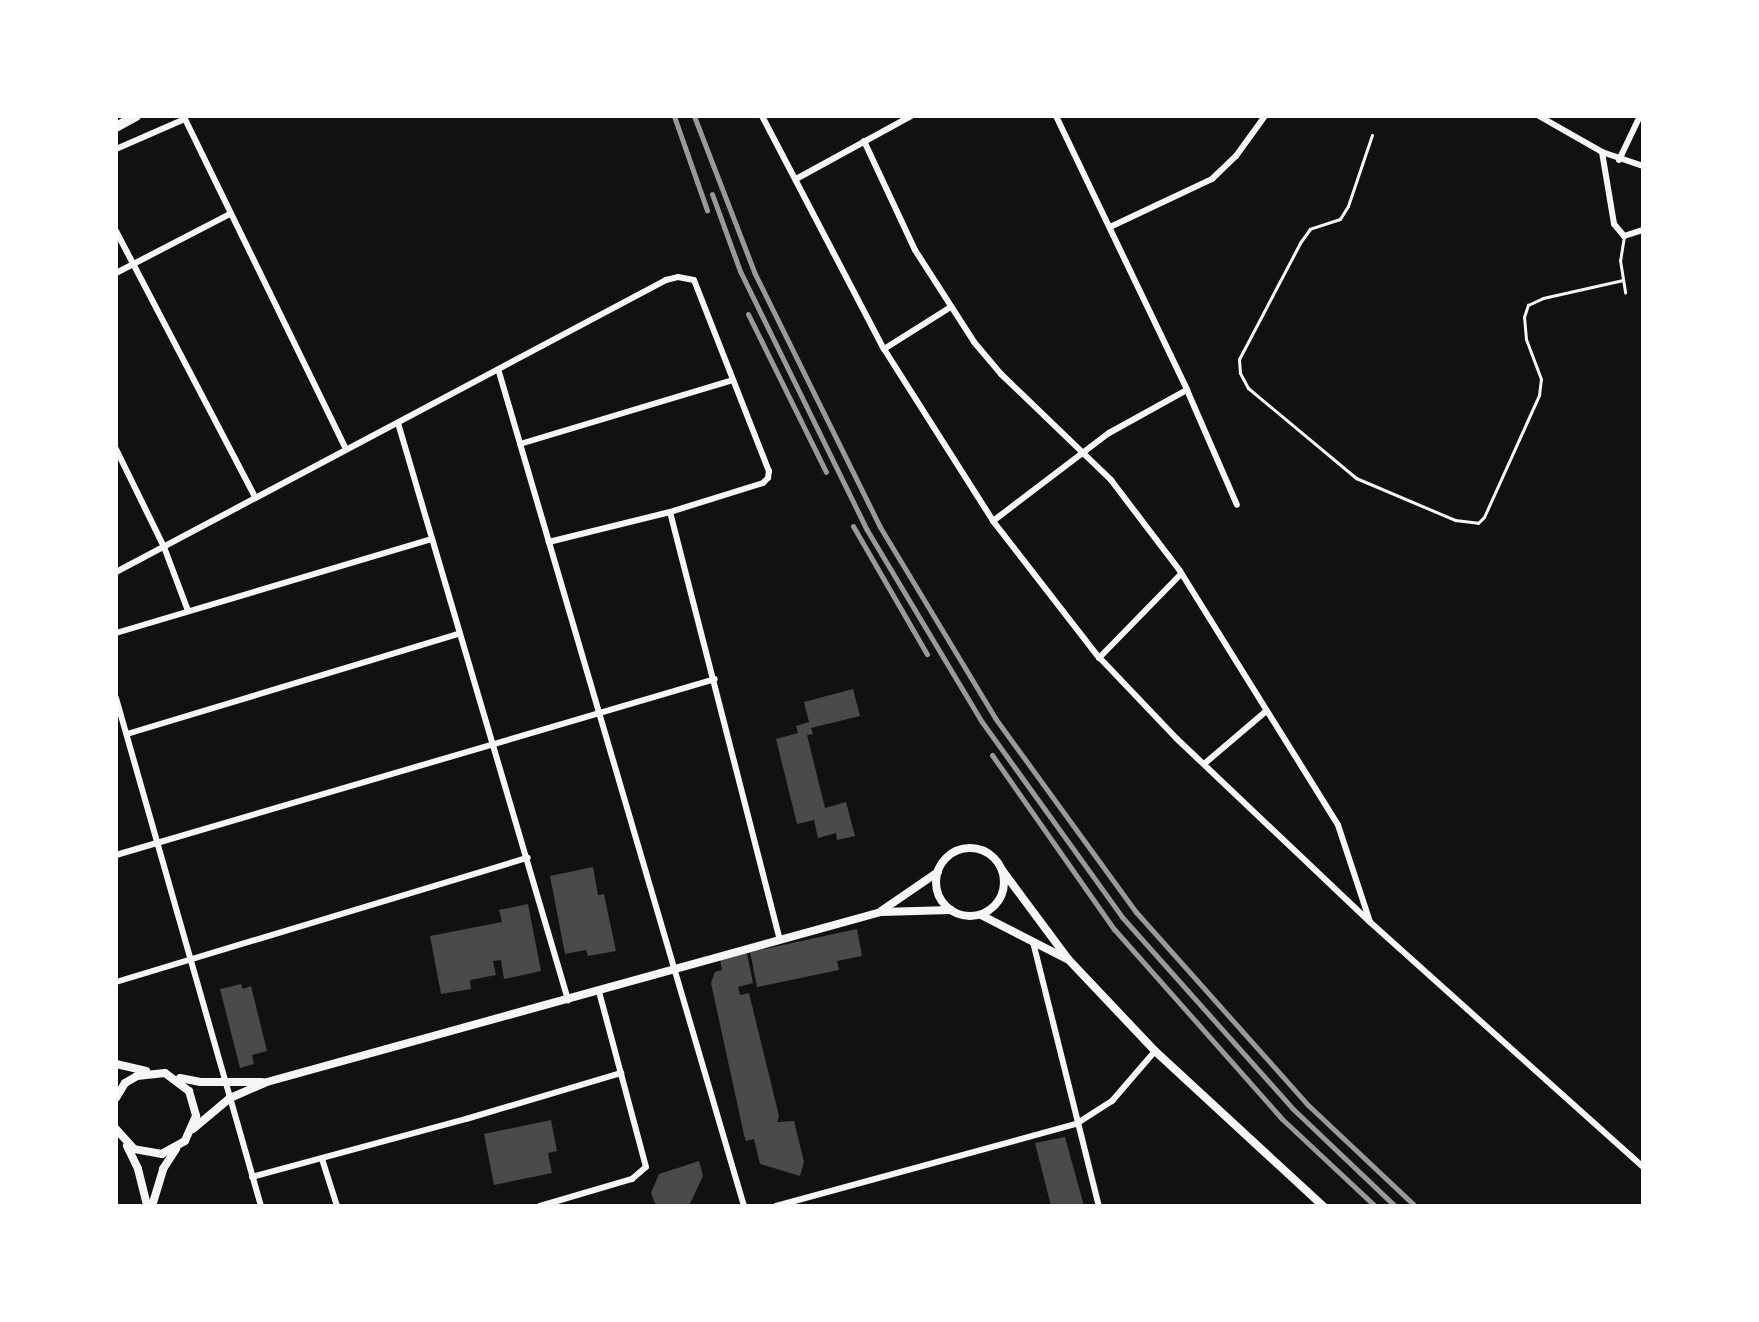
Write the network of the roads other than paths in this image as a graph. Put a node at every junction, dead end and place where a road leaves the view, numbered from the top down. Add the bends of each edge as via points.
1 (136, 116) edge
2 (911, 116) edge
3 (1056, 116) edge
4 (1265, 116) edge
5 (1539, 116) edge
6 (1640, 116) edge
7 (187, 117) edge
8 (763, 117) edge
9 (116, 127) edge
10 (1372, 135) dead end
11 (864, 141) junction
12 (116, 149) edge
13 (1602, 152) junction
14 (1619, 160) junction
15 (1643, 166) edge
16 (796, 179) junction
17 (230, 214) junction
18 (1110, 227) junction
19 (1643, 230) edge
20 (116, 231) edge
21 (1624, 236) junction
22 (133, 265) junction
23 (116, 273) edge
24 (1623, 280) junction
25 (1625, 293) dead end
26 (949, 308) junction
27 (884, 349) junction
28 (499, 372) junction
29 (733, 380) junction
30 (1187, 390) junction
31 (398, 423) junction
32 (520, 444) junction
33 (116, 449) edge
34 (346, 449) junction
35 (1083, 450) junction
36 (255, 497) junction
37 (1237, 505) dead end
38 (670, 512) junction
39 (993, 521) junction
40 (431, 539) junction
41 (549, 542) junction
42 (164, 547) junction
43 (116, 572) edge
44 (1181, 574) junction
45 (188, 611) junction
46 (116, 633) edge
47 (459, 634) junction
48 (1099, 658) junction
49 (715, 679) junction
50 (116, 698) edge
51 (1265, 712) junction
52 (600, 715) junction
53 (127, 734) junction
54 (494, 745) junction
55 (1204, 764) junction
56 (158, 842) junction
57 (116, 855) edge
58 (528, 858) junction
59 (1002, 870) junction
60 (938, 872) junction
61 (951, 910) junction
62 (881, 912) junction
63 (981, 915) junction
64 (1370, 922) junction
65 (779, 938) junction
66 (1033, 942) junction
67 (1068, 959) junction
68 (194, 961) junction
69 (676, 969) junction
70 (116, 982) edge
71 (599, 991) junction
72 (568, 1000) junction
73 (1155, 1051) junction
74 (116, 1064) edge
75 (154, 1071) junction
76 (621, 1073) junction
77 (175, 1077) junction
78 (267, 1082) junction
79 (226, 1083) junction
80 (116, 1098) edge
81 (230, 1098) junction
82 (1076, 1124) junction
83 (116, 1129) edge
84 (193, 1129) junction
85 (125, 1142) junction
86 (177, 1148) junction
87 (322, 1159) junction
88 (1643, 1167) edge
89 (252, 1177) junction
90 (149, 1206) edge
91 (261, 1206) edge
92 (337, 1206) edge
93 (540, 1206) edge
94 (744, 1206) edge
95 (776, 1206) edge
96 (1099, 1206) edge
97 (1323, 1206) edge

1 - 9 main road
2 - 11 street
3 - 18 street
4 - 18 street via 1212,179
5 - 13 street
6 - 14 street
7 - 12 street
7 - 17 street
8 - 16 street
10 - 24 lane via 1348,206 1340,219 1310,229 1300,243 1239,359 1248,388 1356,478 1455,520 1478,523 1539,395 1541,379 1526,339 1528,305
11 - 16 street
11 - 26 street
13 - 14 street
13 - 21 street via 1614,224
14 - 15 street
16 - 27 street
17 - 22 street
17 - 34 street
18 - 30 street
19 - 21 street
20 - 22 street
21 - 24 lane
22 - 23 street
22 - 36 street
24 - 25 lane
26 - 27 street
26 - 35 street via 1001,374
27 - 39 street
28 - 29 street via 666,280 686,277 699,287
28 - 31 street
28 - 32 street
29 - 32 street
29 - 38 street via 768,478
30 - 35 street
30 - 37 street
31 - 34 street
31 - 40 street
32 - 41 street
33 - 42 street
34 - 36 street
35 - 39 street
35 - 44 street via 1143,518
36 - 42 street
38 - 41 street
38 - 49 street
39 - 48 street
40 - 45 street
40 - 47 street
41 - 52 street
42 - 43 street
42 - 45 street
44 - 48 street
44 - 51 street
45 - 46 street
47 - 53 street
47 - 54 street
48 - 55 street
49 - 52 street
49 - 65 street
50 - 53 street
51 - 55 street
51 - 64 street via 1338,825
52 - 54 street
52 - 69 street
53 - 56 street
54 - 56 street
54 - 58 street
55 - 64 street
56 - 57 street
56 - 68 street
58 - 68 street
58 - 72 street
59 - 60 street via 988,853 969,848 949,856
59 - 63 street via 1000,900
59 - 67 street
60 - 61 street via 938,893
60 - 62 street
61 - 62 street
61 - 63 street
62 - 65 street
63 - 66 street
64 - 88 street
65 - 69 street
66 - 67 street
66 - 82 street
67 - 73 street
68 - 70 street
68 - 79 street
69 - 71 street
69 - 94 street
71 - 72 street
71 - 76 street
72 - 78 street
73 - 82 street via 1112,1101
73 - 97 street
74 - 75 street
75 - 77 street
75 - 80 street via 133,1078
76 - 87 street
76 - 93 street via 646,1161 643,1173
77 - 79 street
77 - 84 street via 193,1097
78 - 79 street
78 - 81 street
79 - 81 street
81 - 84 street
81 - 89 street
82 - 95 street
82 - 96 street
83 - 85 street
84 - 86 street
85 - 86 street via 149,1154
85 - 90 street
86 - 90 street
87 - 89 street
87 - 92 street
89 - 91 street

